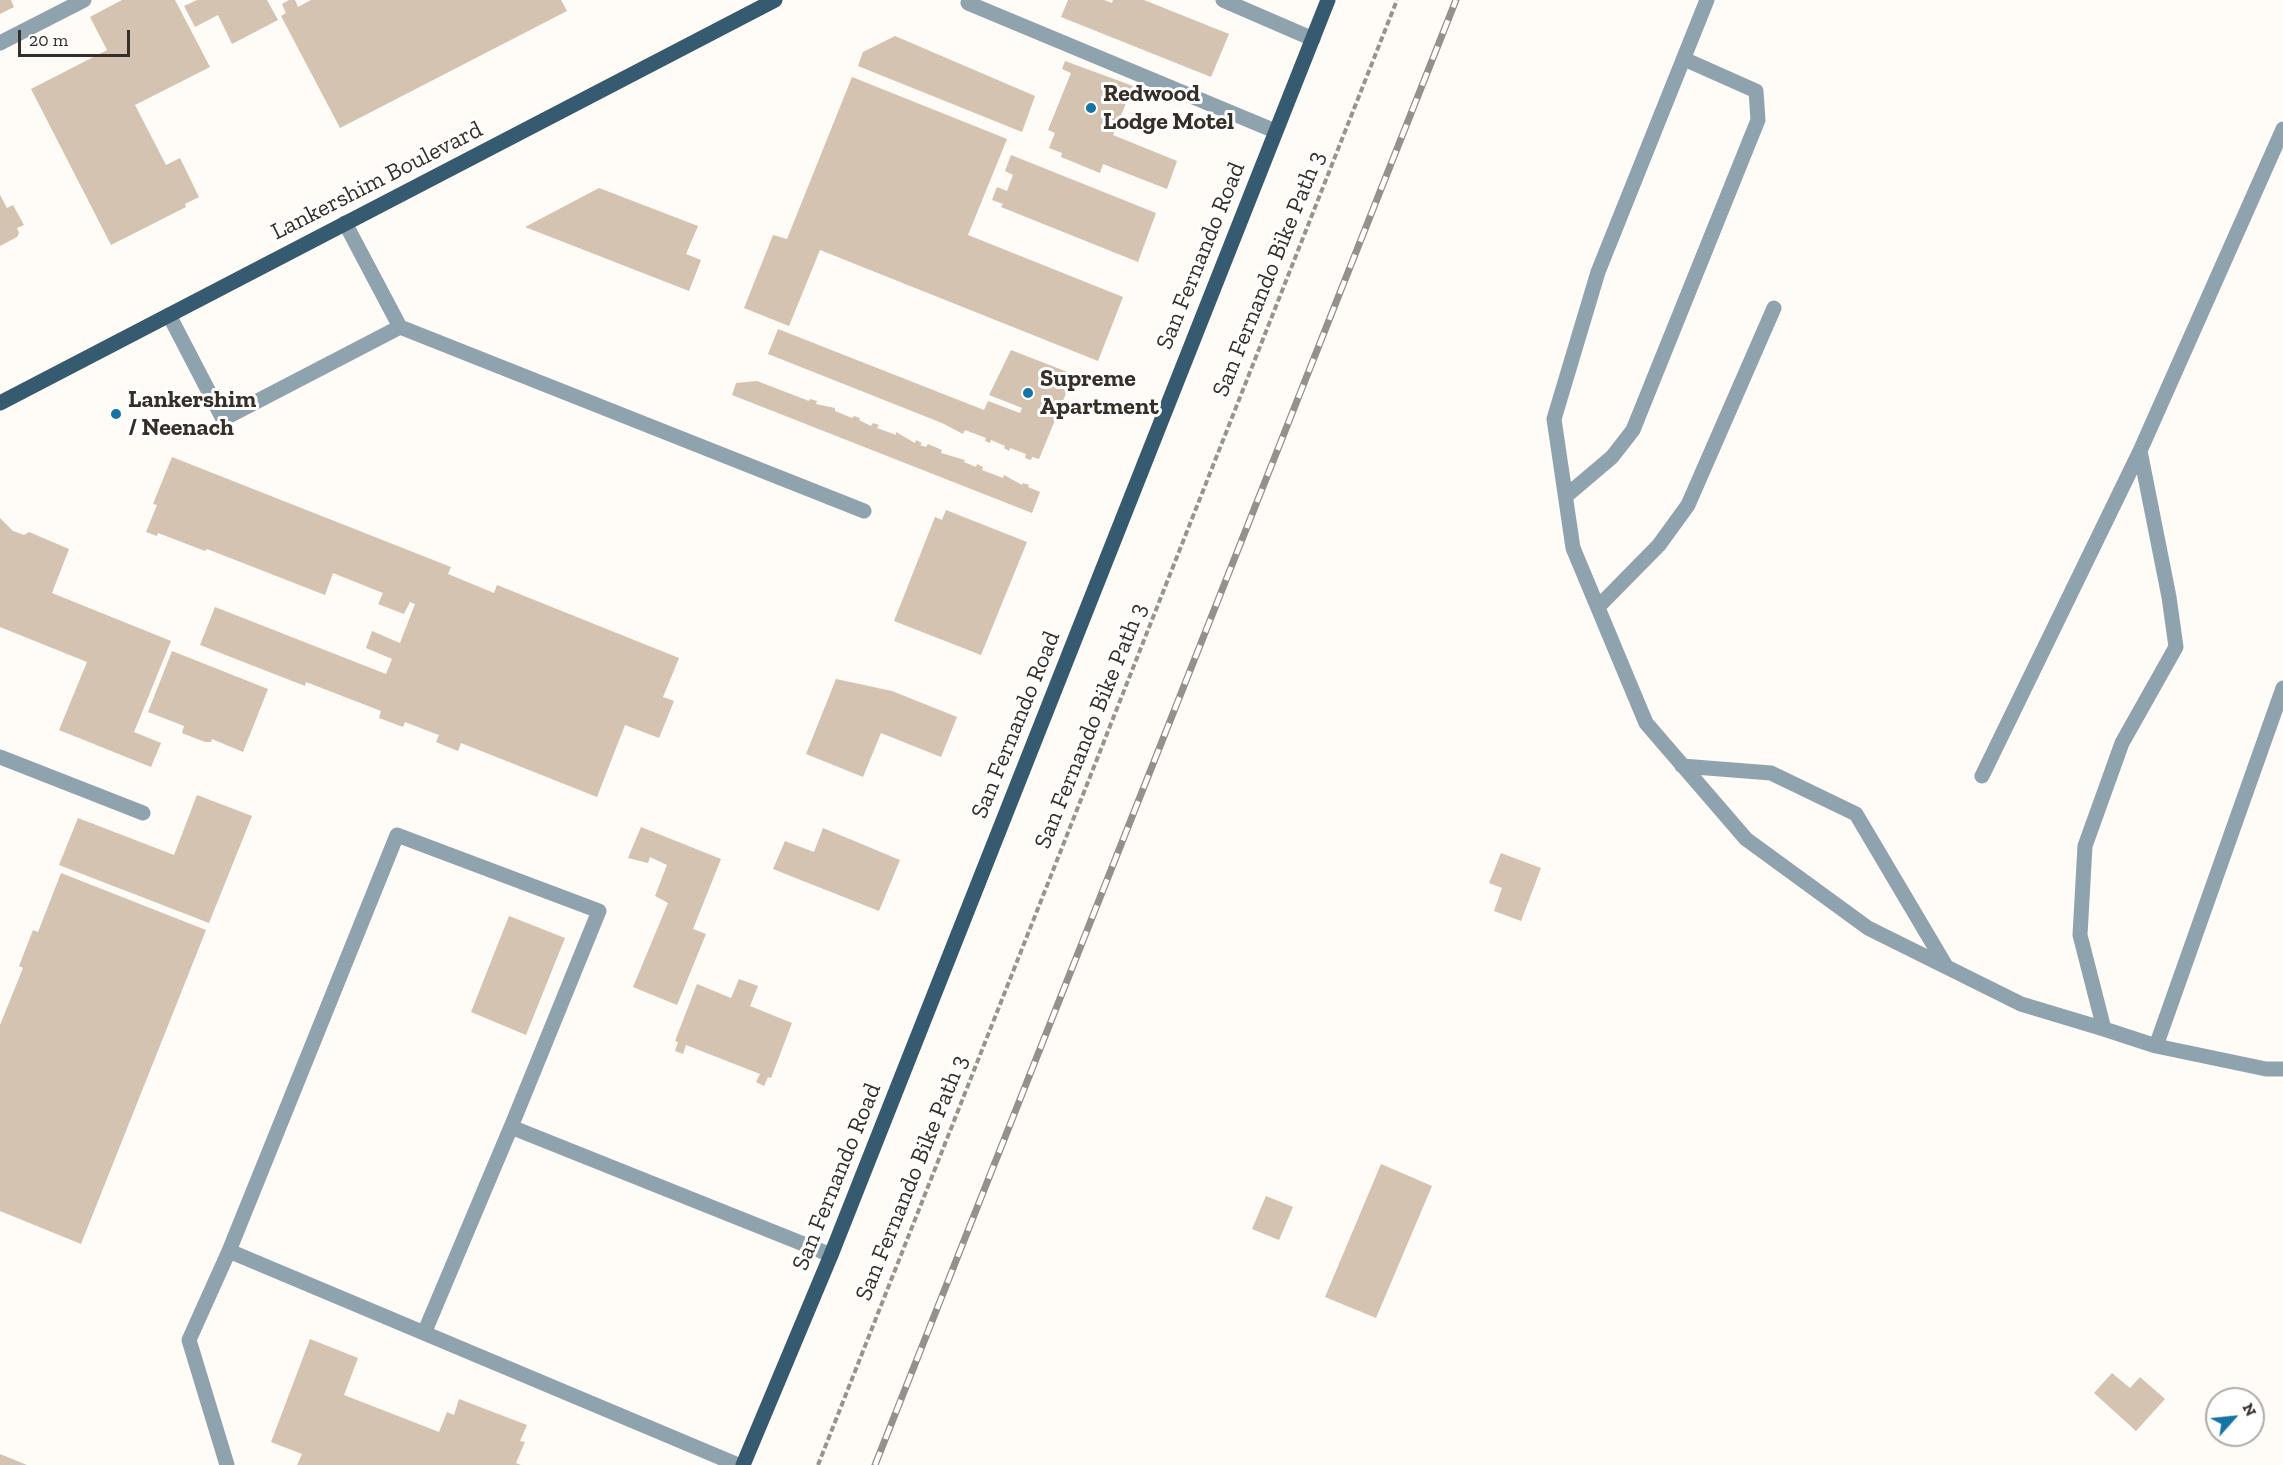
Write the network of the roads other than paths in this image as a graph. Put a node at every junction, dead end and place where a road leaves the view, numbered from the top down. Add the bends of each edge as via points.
1 (84, 0) edge
2 (776, 0) edge
3 (1223, 0) edge
4 (1328, 0) edge
5 (1707, 0) edge
6 (968, 3) dead end
7 (1313, 39) junction
8 (0, 43) edge
9 (1684, 59) junction
10 (2283, 129) edge
11 (1275, 131) junction
12 (345, 224) junction
13 (1774, 308) dead end
14 (169, 315) junction
15 (400, 327) junction
16 (0, 402) edge
17 (2140, 451) junction
18 (1566, 496) junction
19 (864, 511) dead end
20 (1598, 607) junction
21 (2283, 688) edge
22 (0, 757) edge
23 (1682, 766) junction
24 (1982, 776) dead end
25 (143, 813) dead end
26 (1947, 967) junction
27 (2104, 1029) junction
28 (2156, 1046) junction
29 (2283, 1069) edge
30 (511, 1127) junction
31 (229, 1251) junction
32 (831, 1255) junction
33 (425, 1331) junction
34 (227, 1465) edge
35 (738, 1465) edge
36 (743, 1465) edge

1 - 8 lane
2 - 12 main road, Lankershim Boulevard
3 - 7 lane
4 - 7 main road, San Fernando Road
5 - 9 lane
6 - 11 lane
7 - 11 main road, San Fernando Road
9 - 18 lane via 1598,272 1554,419
9 - 18 lane via 1756,91 1758,120 1634,430 1612,457
10 - 17 lane
11 - 32 main road, San Fernando Road
12 - 14 main road, Lankershim Boulevard
12 - 15 lane
13 - 20 lane via 1688,505 1659,545
14 - 15 lane via 223,419
14 - 16 main road, Lankershim Boulevard
15 - 19 lane
17 - 24 lane
17 - 27 lane via 2176,647 2122,744 2085,846 2080,935
18 - 20 lane via 1573,548
20 - 23 lane via 1646,723
21 - 28 lane
22 - 25 lane
23 - 26 lane via 1746,839 1868,928
23 - 26 lane via 1771,773 1856,814
26 - 27 lane via 2021,1004
27 - 28 lane
28 - 29 lane via 2266,1069
30 - 31 lane via 599,911 397,835
30 - 32 lane
30 - 33 lane
31 - 33 lane
31 - 34 lane via 189,1340
32 - 36 main road, San Fernando Road
33 - 35 lane

